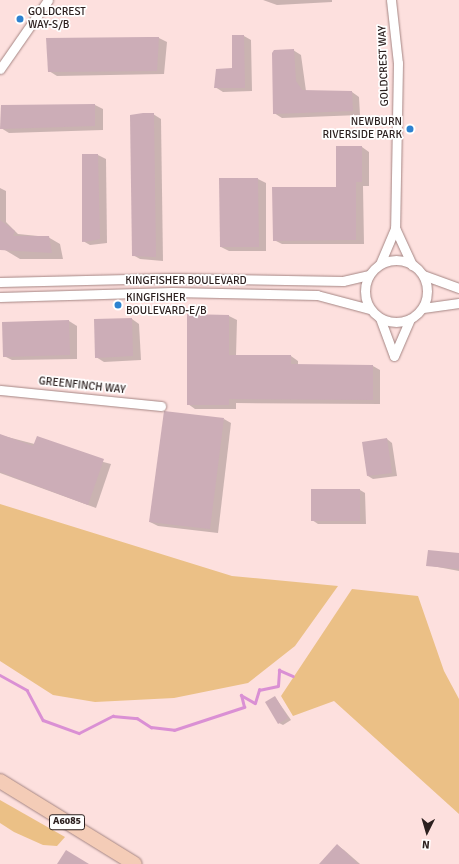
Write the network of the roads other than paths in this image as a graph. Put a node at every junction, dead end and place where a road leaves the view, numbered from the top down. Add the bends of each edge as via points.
1 (48, 0) edge
2 (391, 0) edge
3 (0, 68) edge
4 (395, 228) junction
5 (380, 264) junction
6 (412, 265) junction
7 (369, 275) junction
8 (423, 275) junction
9 (0, 282) edge
10 (459, 288) edge
11 (0, 297) edge
12 (459, 303) edge
13 (423, 308) junction
14 (370, 309) junction
15 (380, 318) junction
16 (410, 319) junction
17 (0, 390) edge
18 (161, 406) dead end
19 (0, 781) edge
20 (135, 864) edge

1 - 3 street
2 - 4 street, GOLDCREST WAY via 398,63
4 - 5 street
4 - 6 street
5 - 6 street via 393,260
5 - 7 street
6 - 8 street
7 - 9 street, KINGFISHER BOULEVARD via 343,281 172,278
7 - 14 street via 365,289
8 - 10 street
8 - 13 street via 427,294
11 - 14 street, KINGFISHER BOULEVARD via 172,292 318,294
12 - 13 street
13 - 16 street
14 - 15 street
15 - 16 street via 398,323
15 - 16 street via 394,356
17 - 18 street, GREENFINCH WAY
19 - 20 main road, A6085

